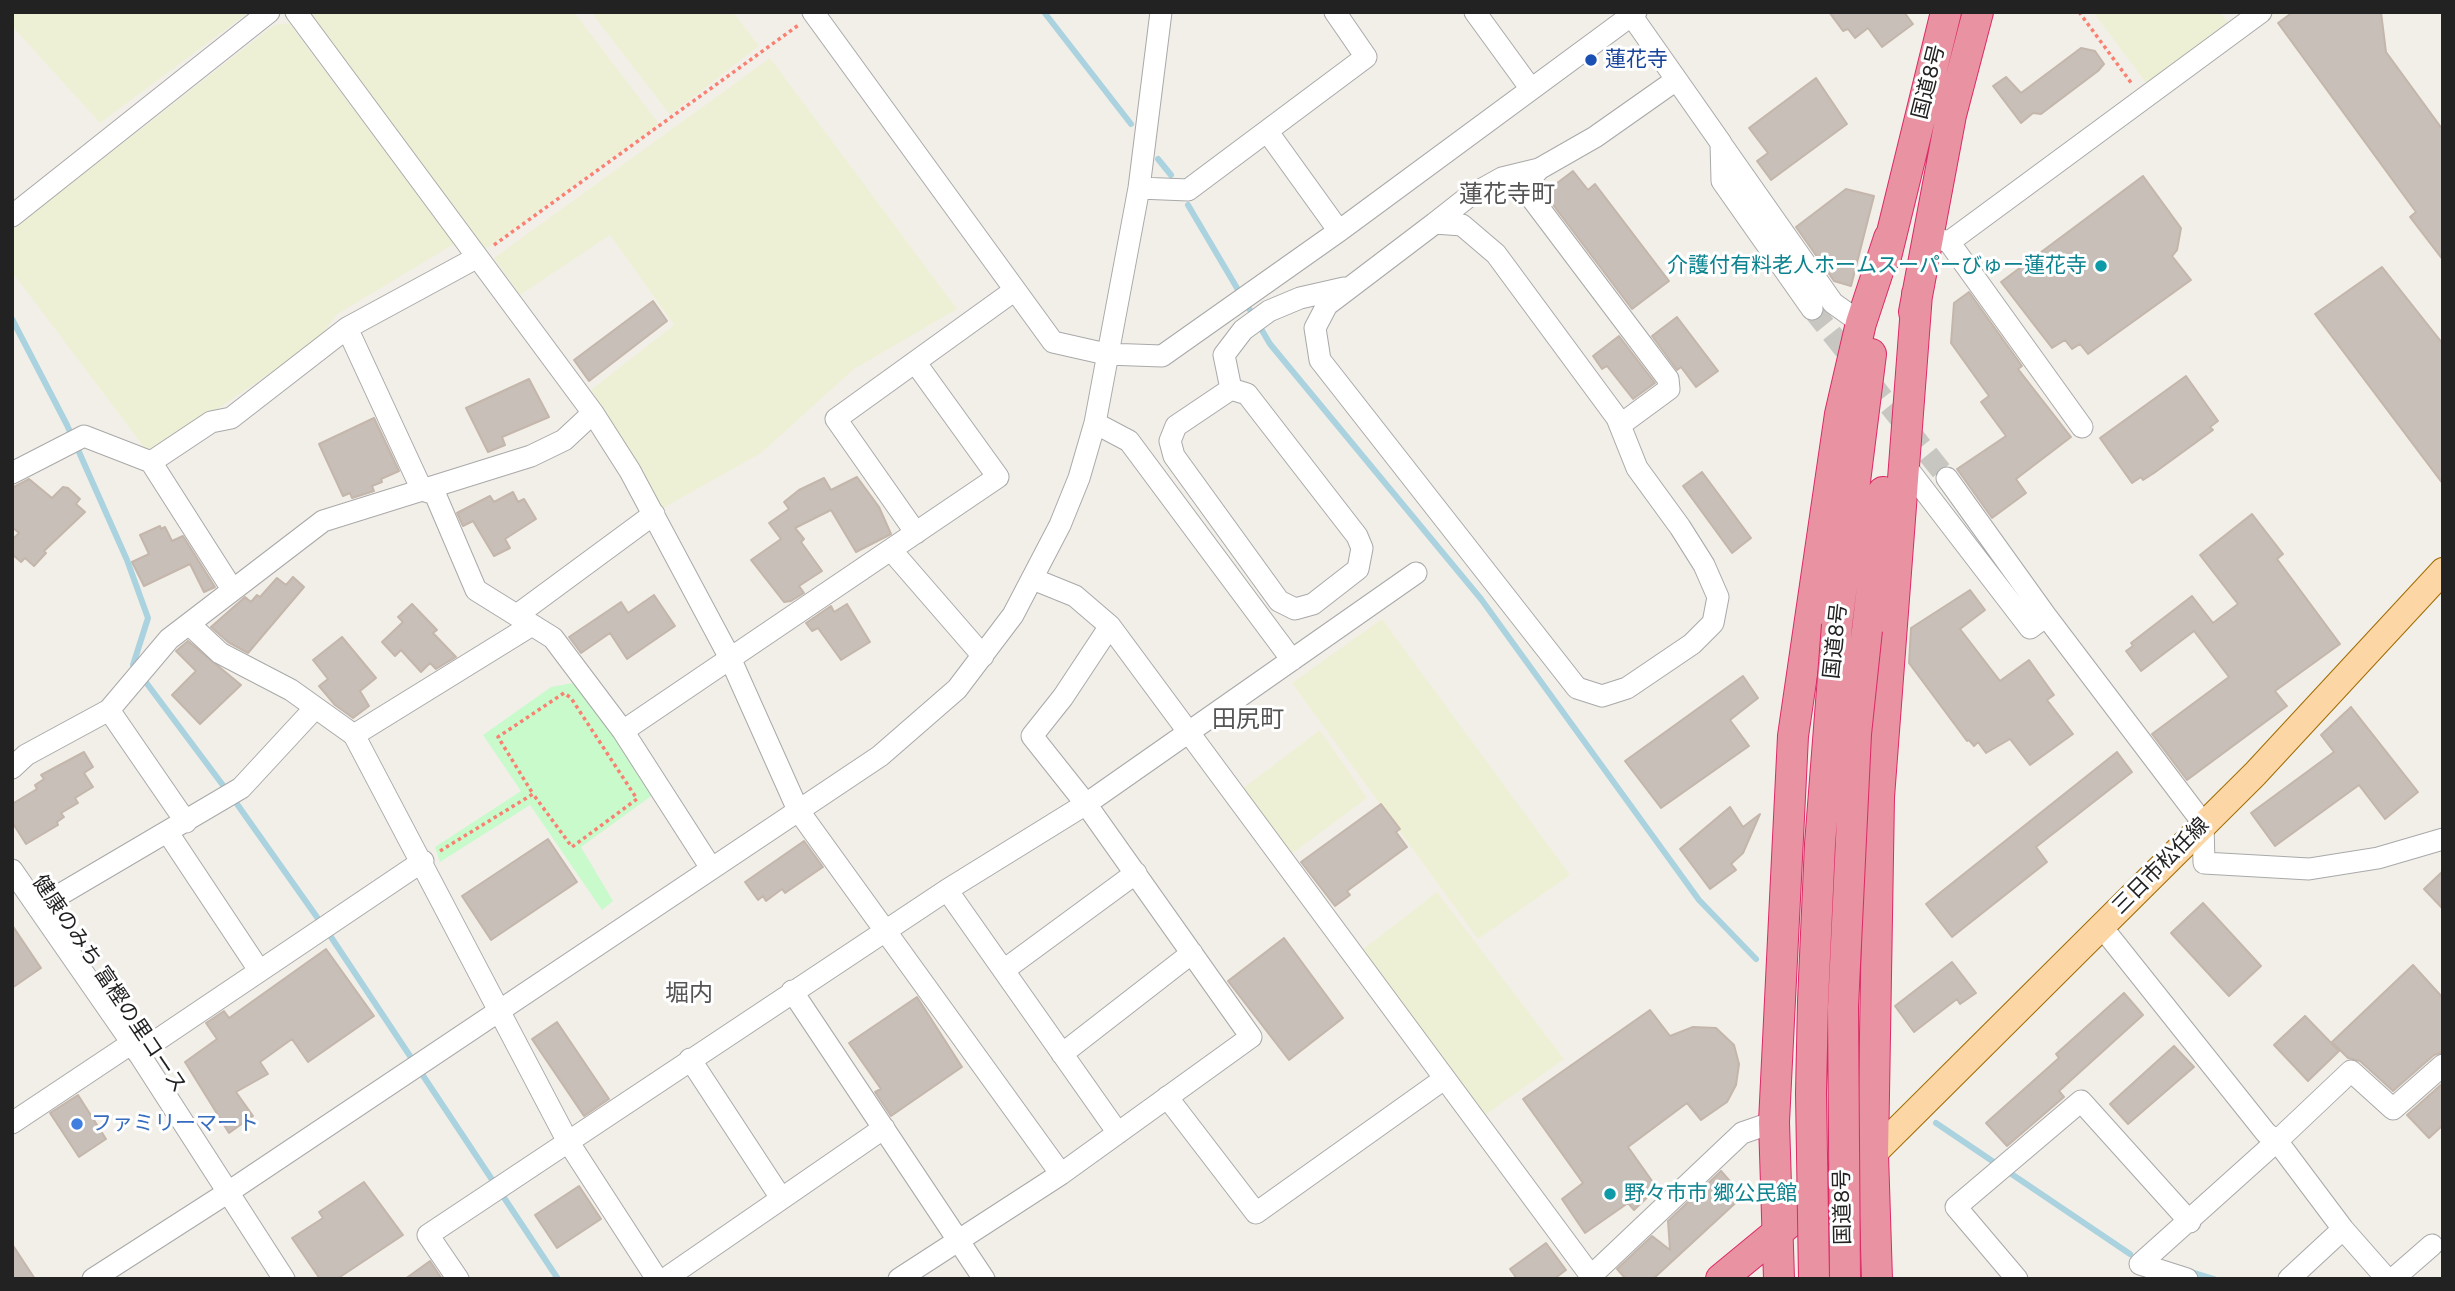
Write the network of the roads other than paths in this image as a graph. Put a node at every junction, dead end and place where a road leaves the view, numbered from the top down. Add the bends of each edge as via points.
1 (269, 12) edge
2 (296, 12) edge
3 (1161, 12) edge
4 (1335, 12) edge
5 (1475, 12) edge
6 (1946, 12) edge
7 (1978, 12) edge
8 (2261, 12) edge
9 (1632, 13) edge
10 (808, 16) edge
11 (1676, 80) junction
12 (1531, 89) junction
13 (1267, 131) junction
14 (1721, 143) junction
15 (1539, 169) junction
16 (1139, 188) junction
17 (12, 216) edge
18 (1435, 223) junction
19 (1339, 231) junction
20 (1889, 238) junction
21 (1938, 239) junction
22 (476, 258) junction
23 (1349, 287) junction
24 (1015, 290) junction
25 (1917, 294) junction
26 (1812, 309) tunnel mouth
27 (1861, 323) junction
28 (347, 328) junction
29 (1106, 354) junction
30 (915, 362) junction
31 (1231, 389) junction
32 (593, 413) junction
33 (1095, 423) junction
34 (1620, 425) junction
35 (2082, 427) dead end
36 (151, 462) junction
37 (1904, 464) junction
38 (12, 473) edge
39 (1947, 478) tunnel mouth
40 (422, 490) junction
41 (654, 514) junction
42 (916, 533) junction
43 (891, 550) junction
44 (2443, 571) edge
45 (1416, 573) dead end
46 (1033, 579) junction
47 (232, 589) junction
48 (2046, 616) junction
49 (525, 620) junction
50 (189, 624) junction
51 (1110, 626) junction
52 (983, 656) junction
53 (730, 658) junction
54 (1292, 660) junction
55 (316, 708) junction
56 (109, 710) junction
57 (623, 731) junction
58 (1190, 734) junction
59 (354, 735) junction
60 (12, 768) edge
61 (1086, 804) junction
62 (798, 810) junction
63 (2203, 823) junction
64 (177, 828) junction
65 (2443, 839) edge
66 (423, 861) junction
67 (711, 868) junction
68 (12, 870) edge
69 (1136, 873) junction
70 (947, 890) junction
71 (39, 906) junction
72 (2101, 926) junction
73 (887, 931) junction
74 (1192, 953) junction
75 (259, 970) junction
76 (1004, 971) junction
77 (792, 991) junction
78 (498, 1010) junction
79 (135, 1048) junction
80 (1062, 1054) junction
81 (690, 1059) junction
82 (2443, 1065) edge
83 (1444, 1079) junction
84 (1167, 1097) junction
85 (1774, 1122) junction
86 (12, 1123) edge
87 (884, 1128) junction
88 (1118, 1133) junction
89 (568, 1140) junction
90 (2277, 1141) junction
91 (1873, 1154) junction
92 (1061, 1174) junction
93 (230, 1191) junction
94 (780, 1198) junction
95 (2190, 1222) junction
96 (2343, 1229) junction
97 (1777, 1233) junction
98 (958, 1241) junction
99 (2439, 1245) edge
100 (2132, 1272) edge
101 (1590, 1277) edge
102 (93, 1279) edge
103 (284, 1279) edge
104 (458, 1279) edge
105 (657, 1279) edge
106 (665, 1279) edge
107 (899, 1279) edge
108 (984, 1279) edge
109 (1721, 1279) edge
110 (1779, 1279) edge
111 (1814, 1279) edge
112 (1845, 1279) edge
113 (1877, 1279) edge
114 (2017, 1279) edge
115 (2187, 1279) edge
116 (2289, 1279) edge
117 (2386, 1279) edge
118 (2393, 1279) edge

1 - 17 street
2 - 22 street
3 - 16 street
4 - 13 street via 1366,57
5 - 12 street
6 - 20 highway, 国道8号
7 - 21 highway, 国道8号 via 1951,116
8 - 21 street
9 - 11 street
9 - 12 street
10 - 24 street
11 - 14 street
11 - 15 street via 1595,137
12 - 19 street
13 - 16 street via 1188,190
13 - 19 street
14 - 26 street via 1722,181
14 - 27 street via 1833,303
15 - 18 street via 1502,178
15 - 34 street via 1527,191 1668,379 1669,389
16 - 29 street
18 - 23 street
18 - 34 street via 1462,225 1496,254
19 - 29 street via 1161,356
20 - 27 highway
20 - 111 highway, 国道8号, bridge via 1837,625 1819,844 1811,1093
21 - 25 highway, 国道8号
21 - 35 street
22 - 28 street
22 - 32 street
23 - 31 street via 1300,298 1269,311 1242,330 1224,355
23 - 34 street via 1327,305 1315,328 1320,360 1562,671 1577,688 1602,696 1627,688 1692,644 1713,623 1718,597 1704,565 1637,468
24 - 29 street via 1053,342
24 - 30 street
25 - 37 highway
25 - 112 highway, 国道8号, bridge via 1883,487 1856,734 1843,1007
27 - 85 highway via 1840,414 1793,736
28 - 36 street via 231,418 211,422
28 - 40 street
29 - 33 street
30 - 42 street via 836,419
30 - 42 street via 998,477
31 - 31 street via 1247,394 1362,548 1358,569 1313,604 1296,609 1279,601 1174,456 1170,441 1176,426
32 - 40 street via 564,440 531,456
32 - 41 street
33 - 46 street via 1079,478
33 - 54 street via 1129,440
36 - 38 street via 84,436
36 - 47 street
37 - 48 street via 2030,628
37 - 91 highway via 1879,797
39 - 48 street
40 - 47 street via 323,521
40 - 49 street via 435,494 476,590
41 - 49 street
41 - 53 street
42 - 43 street
43 - 52 street
43 - 53 street
44 - 63 main road, 三日市松任線 via 2255,774
45 - 54 street
46 - 51 street via 1075,596
46 - 52 street
47 - 50 street
48 - 63 street
49 - 57 street via 553,638
49 - 59 street
50 - 55 street via 220,653
50 - 56 street via 169,639
51 - 58 street
51 - 61 street via 1032,736
52 - 62 street via 921,723
53 - 57 street
53 - 62 street
54 - 58 street
55 - 59 street
55 - 64 street via 241,788
56 - 60 street via 26,755
56 - 64 street
57 - 67 street
58 - 61 street
58 - 83 street
59 - 66 street
61 - 69 street
61 - 70 street
62 - 67 street
62 - 73 street
63 - 65 street via 2204,863 2309,869 2378,858
63 - 72 main road, 三日市松任線
64 - 71 street
64 - 75 street
66 - 75 street
66 - 78 street
67 - 78 street
68 - 71 street
69 - 74 street
69 - 76 street
70 - 73 street
70 - 76 street
71 - 79 street
72 - 90 street
72 - 91 main road, 三日市松任線
73 - 77 street
73 - 92 street
74 - 80 street
74 - 84 street via 1251,1037
75 - 79 street
76 - 80 street
77 - 81 street
77 - 87 street
78 - 89 street
78 - 93 street
79 - 86 street
79 - 93 street
80 - 88 street
81 - 89 street
81 - 94 street
82 - 90 street via 2393,1109 2351,1071
83 - 84 street via 1256,1213
83 - 101 street
84 - 88 street
85 - 97 highway
85 - 101 street via 1742,1133
87 - 94 street
87 - 98 street
88 - 92 street
89 - 104 street via 428,1234
89 - 105 street
90 - 95 street
90 - 96 street
91 - 97 highway
91 - 113 highway
92 - 98 street
93 - 102 street
93 - 103 street
94 - 106 street
95 - 100 street
95 - 114 street via 2081,1101 1956,1207
96 - 116 street
96 - 117 street
97 - 109 highway
97 - 110 highway
98 - 107 street
98 - 108 street
99 - 118 street
100 - 115 street

